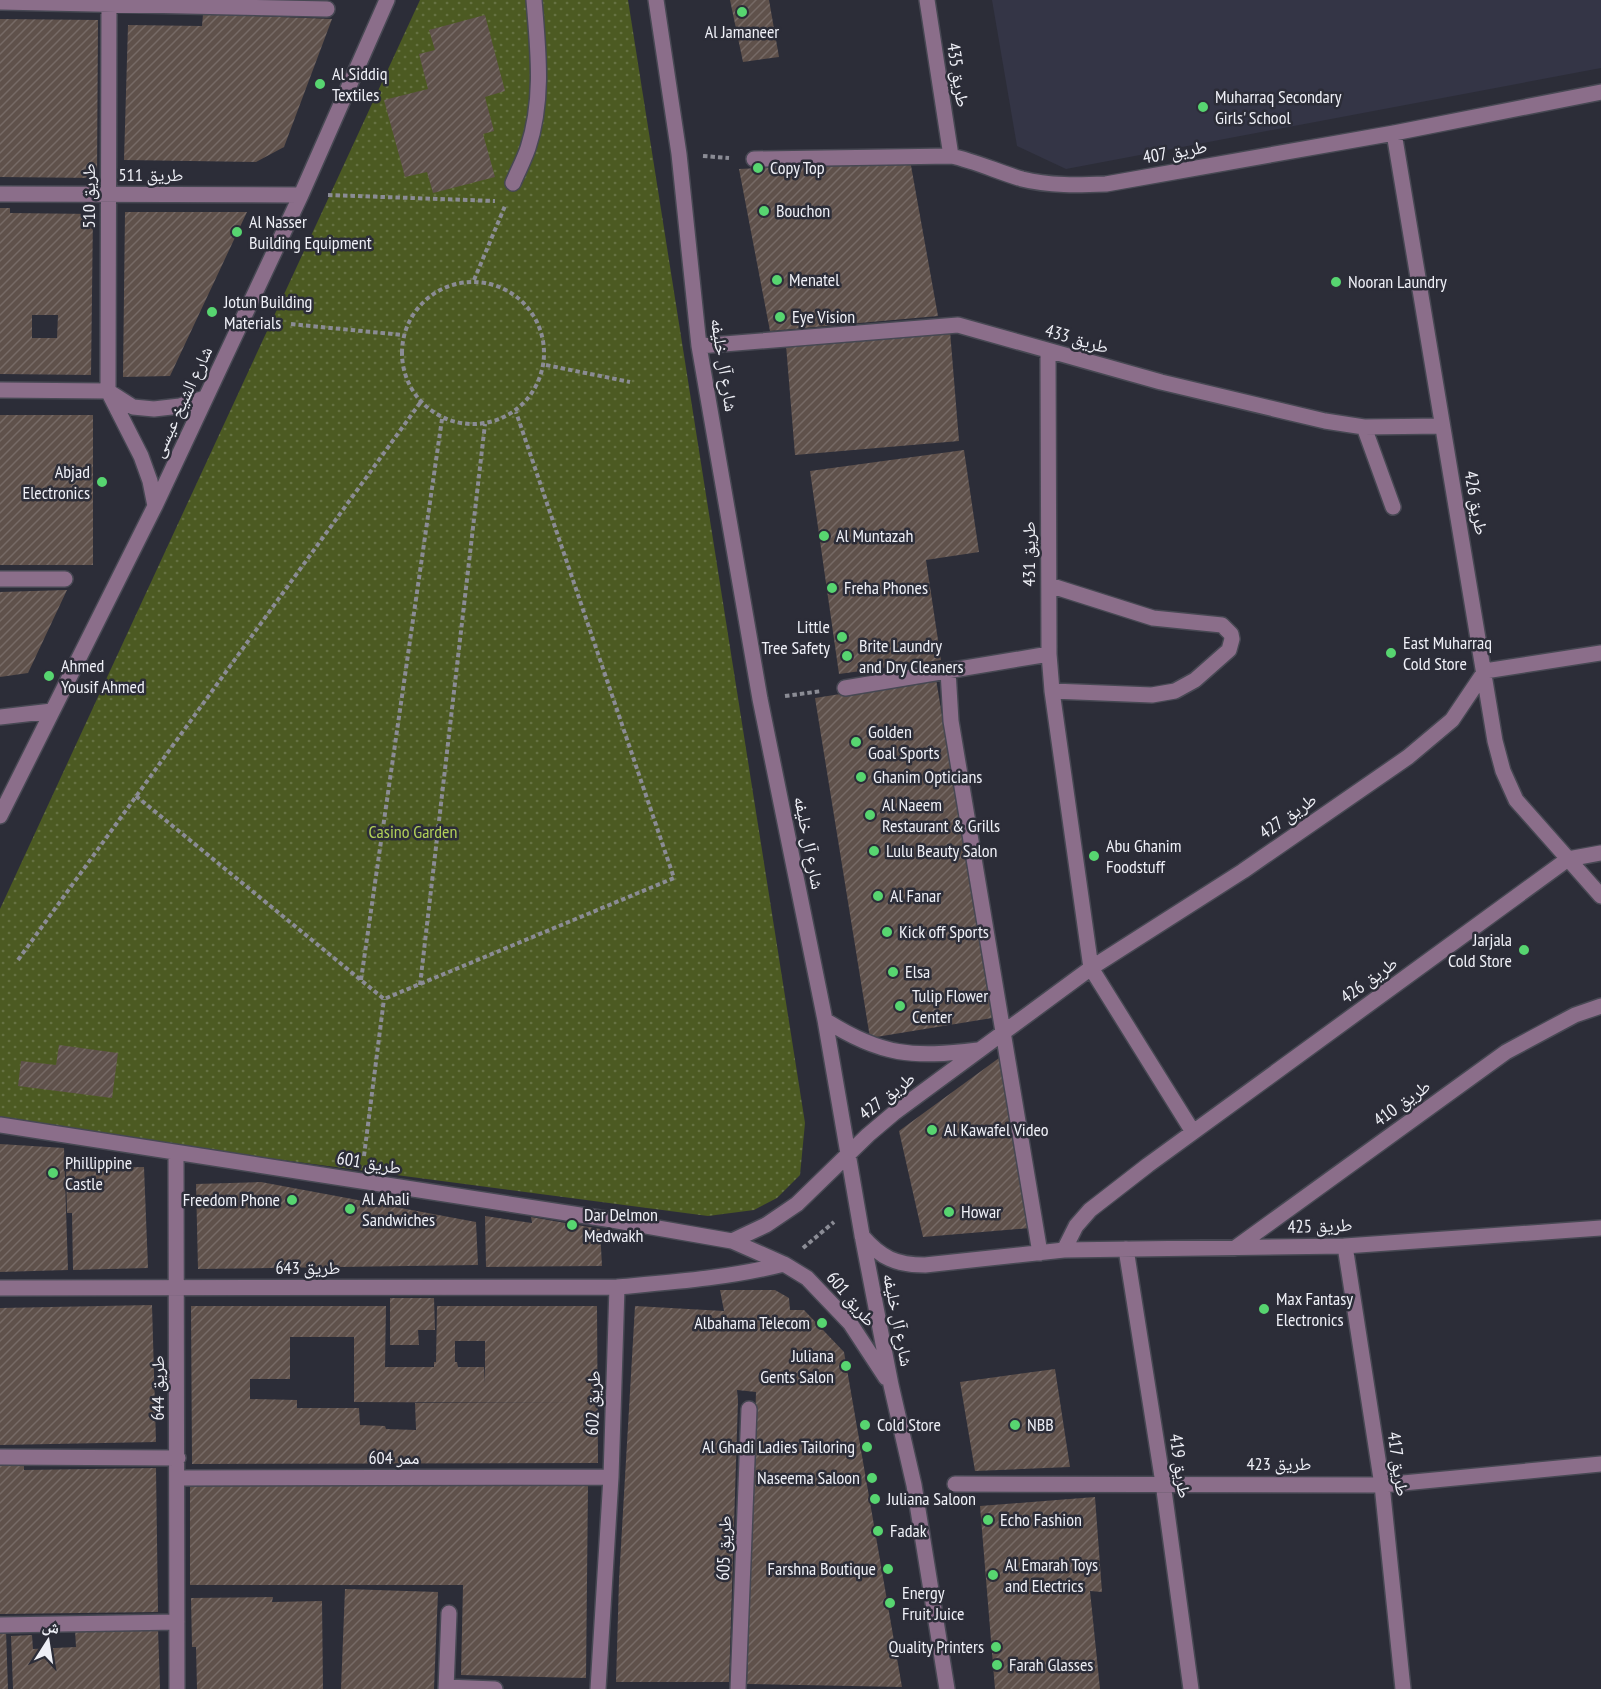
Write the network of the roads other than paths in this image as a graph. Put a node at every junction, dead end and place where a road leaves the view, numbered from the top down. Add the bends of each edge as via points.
1 (387, 0) edge
2 (534, 0) edge
3 (656, 0) edge
4 (927, 0) edge
5 (0, 2) edge
6 (109, 2) edge
7 (205, 3) edge
8 (327, 9) dead end
9 (1601, 94) edge
10 (1394, 133) junction
11 (951, 156) junction
12 (754, 159) road end
13 (513, 183) road end
14 (0, 194) edge
15 (108, 194) junction
16 (301, 195) junction
17 (699, 346) junction
18 (1048, 351) junction
19 (0, 390) edge
20 (108, 391) junction
21 (205, 398) junction
22 (1364, 426) junction
23 (1442, 426) junction
24 (155, 506) junction
25 (1393, 507) dead end
26 (0, 579) edge
27 (65, 579) dead end
28 (1049, 585) junction
29 (1601, 653) edge
30 (1049, 654) junction
31 (948, 671) junction
32 (1485, 671) junction
33 (844, 688) road end
34 (1052, 691) junction
35 (52, 711) junction
36 (0, 717) edge
37 (0, 816) edge
38 (1601, 853) edge
39 (1568, 859) junction
40 (1601, 896) edge
41 (1091, 969) junction
42 (1601, 1006) edge
43 (825, 1020) junction
44 (1005, 1032) junction
45 (981, 1050) junction
46 (0, 1125) edge
47 (1193, 1132) junction
48 (176, 1154) junction
49 (848, 1154) junction
50 (1601, 1228) edge
51 (862, 1235) junction
52 (732, 1241) junction
53 (1345, 1246) junction
54 (1235, 1248) junction
55 (1126, 1249) junction
56 (1064, 1250) junction
57 (1041, 1253) junction
58 (784, 1264) junction
59 (177, 1287) junction
60 (616, 1287) junction
61 (0, 1288) edge
62 (891, 1386) junction
63 (749, 1408) dead end
64 (0, 1457) edge
65 (178, 1458) junction
66 (1601, 1464) edge
67 (611, 1477) junction
68 (177, 1478) junction
69 (1163, 1483) junction
70 (955, 1484) dead end
71 (1382, 1485) junction
72 (449, 1613) dead end
73 (177, 1622) junction
74 (0, 1625) edge
75 (446, 1688) edge
76 (177, 1689) edge
77 (495, 1689) edge
78 (598, 1689) edge
79 (738, 1689) edge
80 (947, 1689) edge
81 (1191, 1689) edge
82 (1403, 1689) edge

1 - 16 street, شارع الشيخ عيسى
2 - 13 street via 540,78 537,113 528,149
3 - 17 street, شارع آل خليفه via 679,154
4 - 11 street, طريق 435
5 - 6 street
6 - 7 street
6 - 15 street, طريق 510
7 - 8 street
9 - 10 street, طريق 407
10 - 11 street, طريق 407 via 1106,184 1024,180
10 - 23 street, طريق 426
11 - 12 street, طريق 407
14 - 15 street, طريق 511
15 - 16 street, طريق 511
15 - 20 street, طريق 510
16 - 21 street, شارع الشيخ عيسى
17 - 18 street, طريق 433 via 958,325
17 - 43 street, شارع آل خليفه via 760,699
18 - 22 street, طريق 433 via 1325,421
18 - 28 street, طريق 431
19 - 20 street
20 - 21 street via 133,407 144,408 180,406
20 - 24 street via 141,456
21 - 24 street, شارع الشيخ عيسى
22 - 23 street, طريق 433
22 - 25 street
23 - 32 street, طريق 426
24 - 35 street, شارع الشيخ عيسى
26 - 27 street
28 - 30 street, طريق 431
28 - 34 street via 1153,618 1222,625 1232,639 1229,650 1195,680 1175,691 1152,696
29 - 32 street
30 - 31 street
30 - 34 street
31 - 33 street
31 - 44 street via 951,721
32 - 39 street, طريق 426 via 1495,741 1511,791
32 - 41 street, طريق 427 via 1452,720 1408,757 1243,871
34 - 41 street
35 - 36 street
35 - 37 street, شارع الشيخ عيسى
38 - 39 street
39 - 40 street, طريق 426
39 - 47 street, طريق 426
41 - 44 street, طريق 427
41 - 47 street
42 - 54 street, طريق 410 via 1575,1015 1506,1052
43 - 45 street, طريق 427 via 849,1036 880,1048 913,1054
43 - 49 street, شارع آل خليفه
44 - 45 street, طريق 427
44 - 57 street
45 - 49 street, طريق 427 via 894,1113
46 - 48 street, طريق 601
47 - 56 street, طريق 426 via 1090,1210 1076,1226
48 - 52 street, طريق 601
48 - 59 street, طريق 644
49 - 51 street, شارع آل خليفه
49 - 52 street via 797,1204
50 - 53 street, طريق 425
51 - 57 street, طريق 425 via 873,1249 907,1265
51 - 62 street, شارع آل خليفه
52 - 58 street, طريق 601
53 - 54 street, طريق 425
53 - 71 street, طريق 417
54 - 55 street, طريق 425
55 - 56 street, طريق 425
55 - 69 street, طريق 419
56 - 57 street, طريق 425
58 - 60 street via 700,1280
58 - 62 street, طريق 601 via 807,1278 850,1323
59 - 60 street, طريق 643
59 - 61 street, طريق 643
59 - 65 street, طريق 644
60 - 67 street, طريق 602
62 - 80 street, شارع آل خليفه via 914,1485
63 - 79 street, طريق 605
64 - 65 street
65 - 68 street, طريق 644
66 - 71 street, طريق 423
67 - 68 street, ممر 604
67 - 78 street, طريق 602
68 - 73 street, طريق 644
69 - 70 street, طريق 423
69 - 71 street, طريق 423
69 - 81 street, طريق 419
71 - 82 street, طريق 417
72 - 75 street
73 - 74 street
73 - 76 street, طريق 644
75 - 77 street

